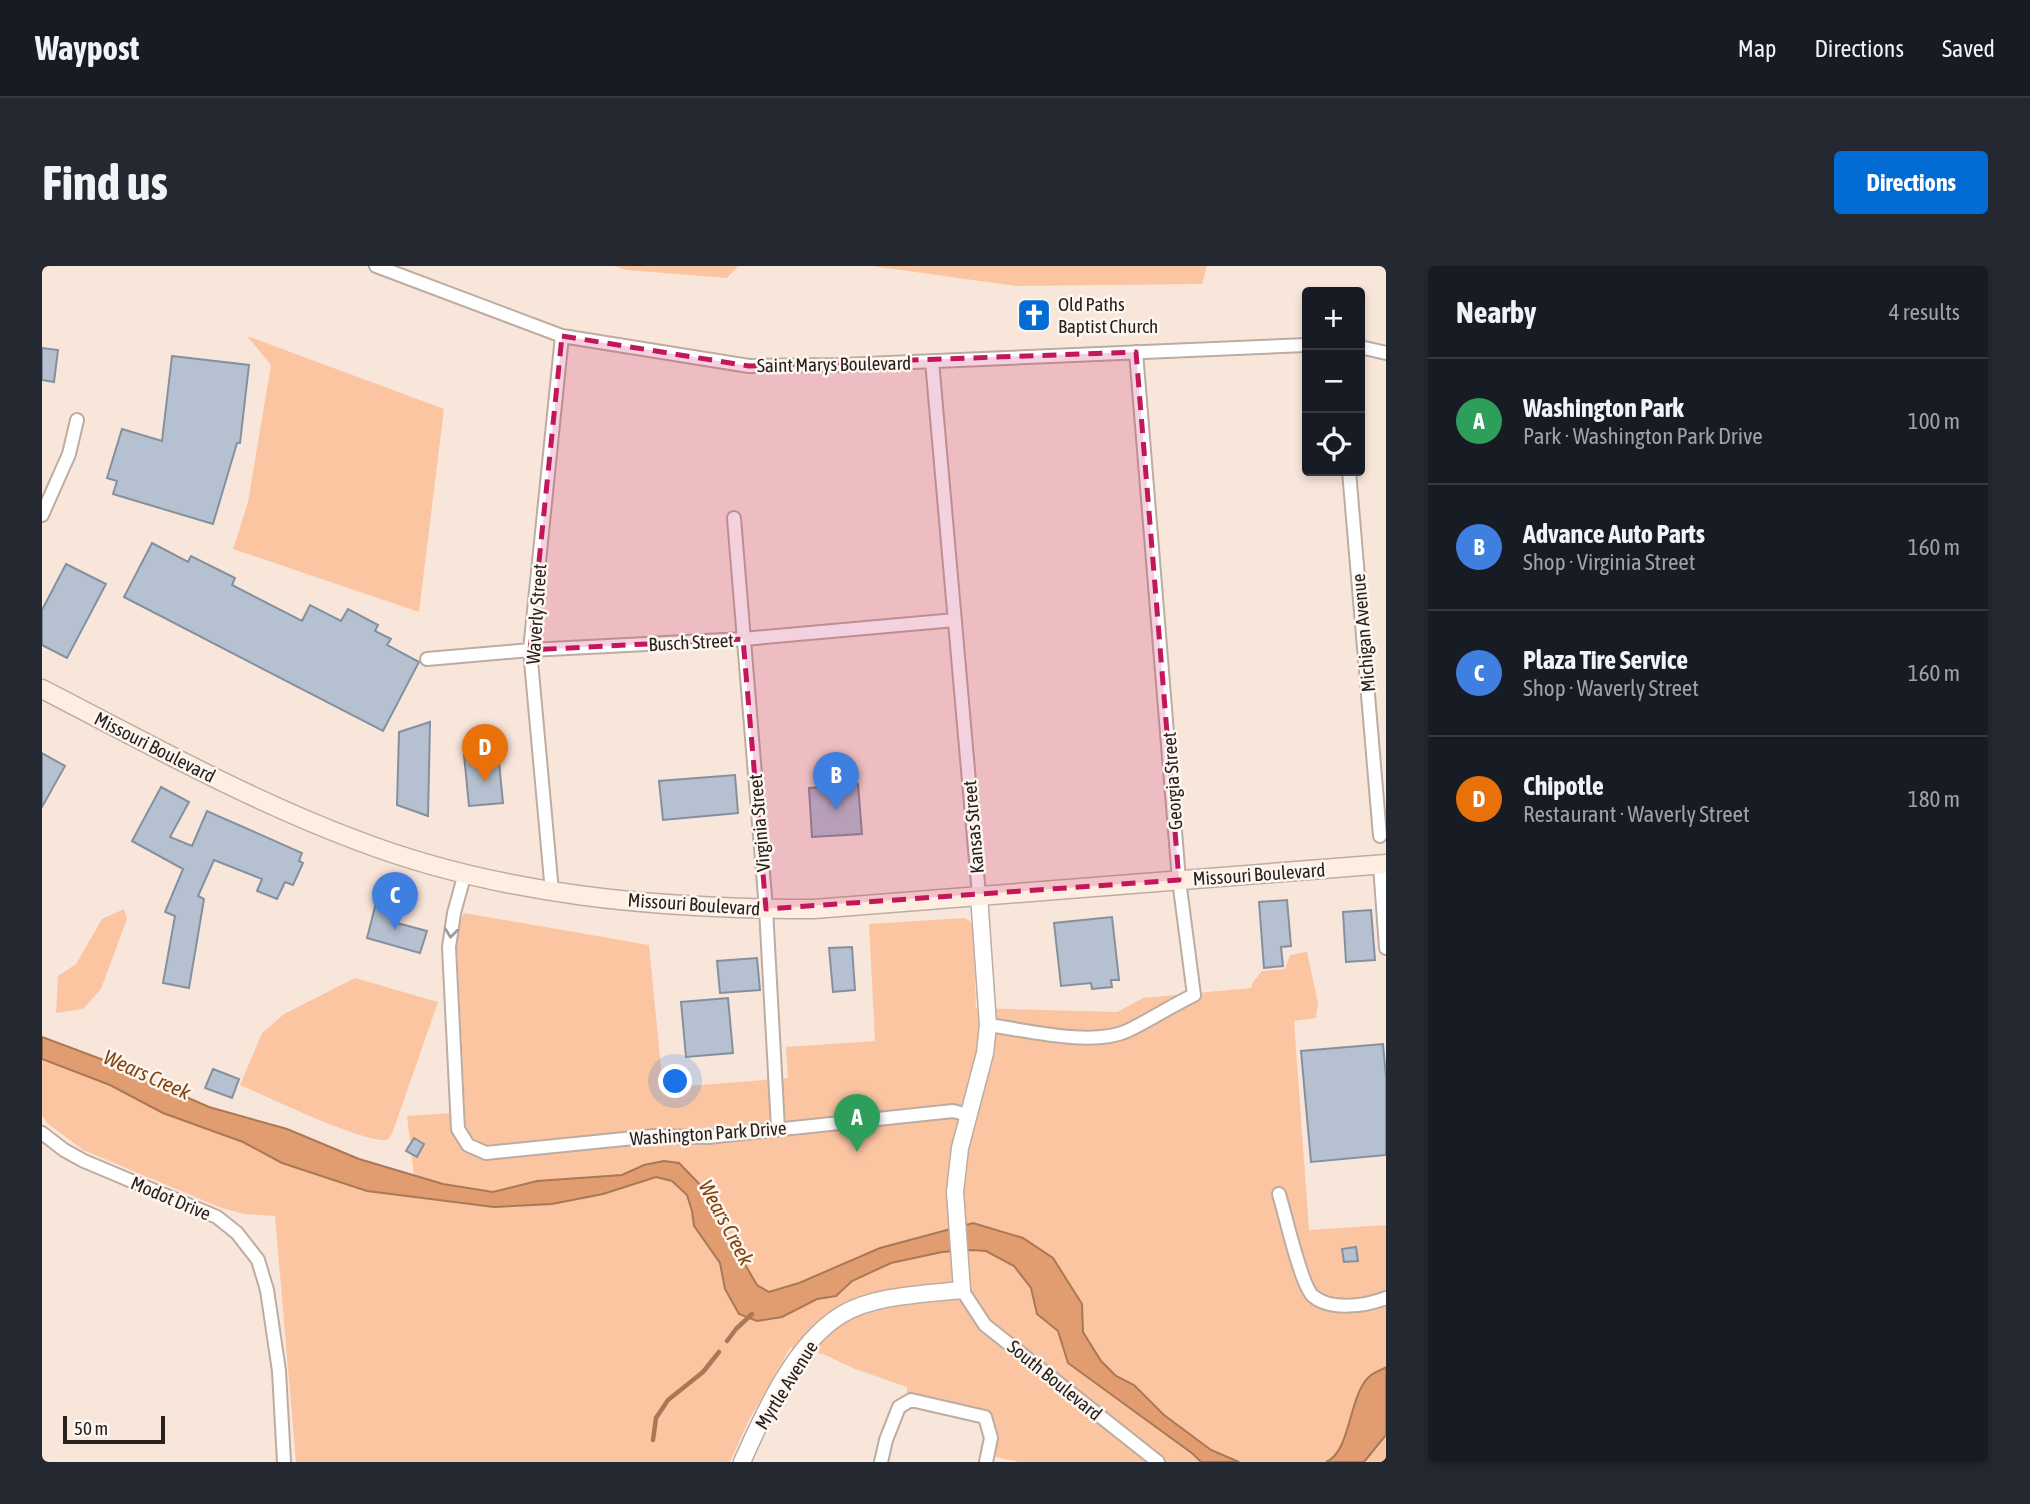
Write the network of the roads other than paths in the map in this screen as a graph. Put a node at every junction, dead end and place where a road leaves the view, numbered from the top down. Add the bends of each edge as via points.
1 (376, 266) edge
2 (562, 336) junction
3 (1302, 345) edge
4 (1365, 349) edge
5 (1136, 352) junction
6 (1386, 353) edge
7 (932, 361) junction
8 (76, 420) dead end
9 (1349, 476) edge
10 (42, 515) edge
11 (734, 518) dead end
12 (955, 620) junction
13 (743, 639) junction
14 (530, 649) junction
15 (427, 659) dead end
16 (42, 689) edge
17 (1380, 836) dead end
18 (1383, 864) edge
19 (465, 873) junction
20 (1179, 880) junction
21 (552, 891) junction
22 (979, 895) junction
23 (766, 909) junction
24 (1386, 948) edge
25 (988, 1025) junction
26 (968, 1115) junction
27 (778, 1128) junction
28 (42, 1133) edge
29 (1279, 1194) dead end
30 (962, 1290) junction
31 (1386, 1298) edge
32 (284, 1462) edge
33 (742, 1462) edge
34 (881, 1462) edge
35 (986, 1462) edge
36 (1158, 1462) edge

1 - 2 street, Saint Marys Boulevard
2 - 7 street, Saint Marys Boulevard via 749,366
2 - 14 street, Waverly Street
3 - 5 street, Saint Marys Boulevard
4 - 6 street
5 - 7 street, Saint Marys Boulevard
5 - 20 street, Georgia Street
7 - 12 street, Kansas Street
8 - 10 street via 69,454
9 - 17 street, Michigan Avenue
11 - 13 street, Virginia Street
12 - 13 street, Busch Street
12 - 22 street, Kansas Street
13 - 14 street, Busch Street
13 - 23 street, Virginia Street
14 - 15 street, Busch Street
14 - 21 street, Waverly Street
16 - 19 main road, Missouri Boulevard via 237,790 356,841
18 - 20 main road, Missouri Boulevard
18 - 24 street
19 - 21 main road, Missouri Boulevard
19 -> 27 street, Washington Park Drive via 450,932 458,1129 468,1145 486,1153
20 - 22 main road, Missouri Boulevard
20 - 25 street, Georgia Street via 1194,995 1110,1036
21 - 23 main road, Missouri Boulevard via 663,904
22 - 23 main road, Missouri Boulevard
22 - 25 street, Kansas Street
23 - 27 street, Virginia Street
25 - 26 street, Kansas Street
26 - 27 street, Washington Park Drive via 953,1111
26 - 30 street, Kansas Street via 955,1208
28 - 32 street, Modot Drive via 84,1161 217,1217 248,1246 258,1260 267,1290 279,1371
29 - 31 street via 1311,1295 1328,1305
30 - 33 street, Myrtle Avenue via 898,1296 842,1314 812,1338
30 - 36 street, South Boulevard via 985,1325
34 - 35 street via 899,1407 911,1400 985,1417 991,1438

